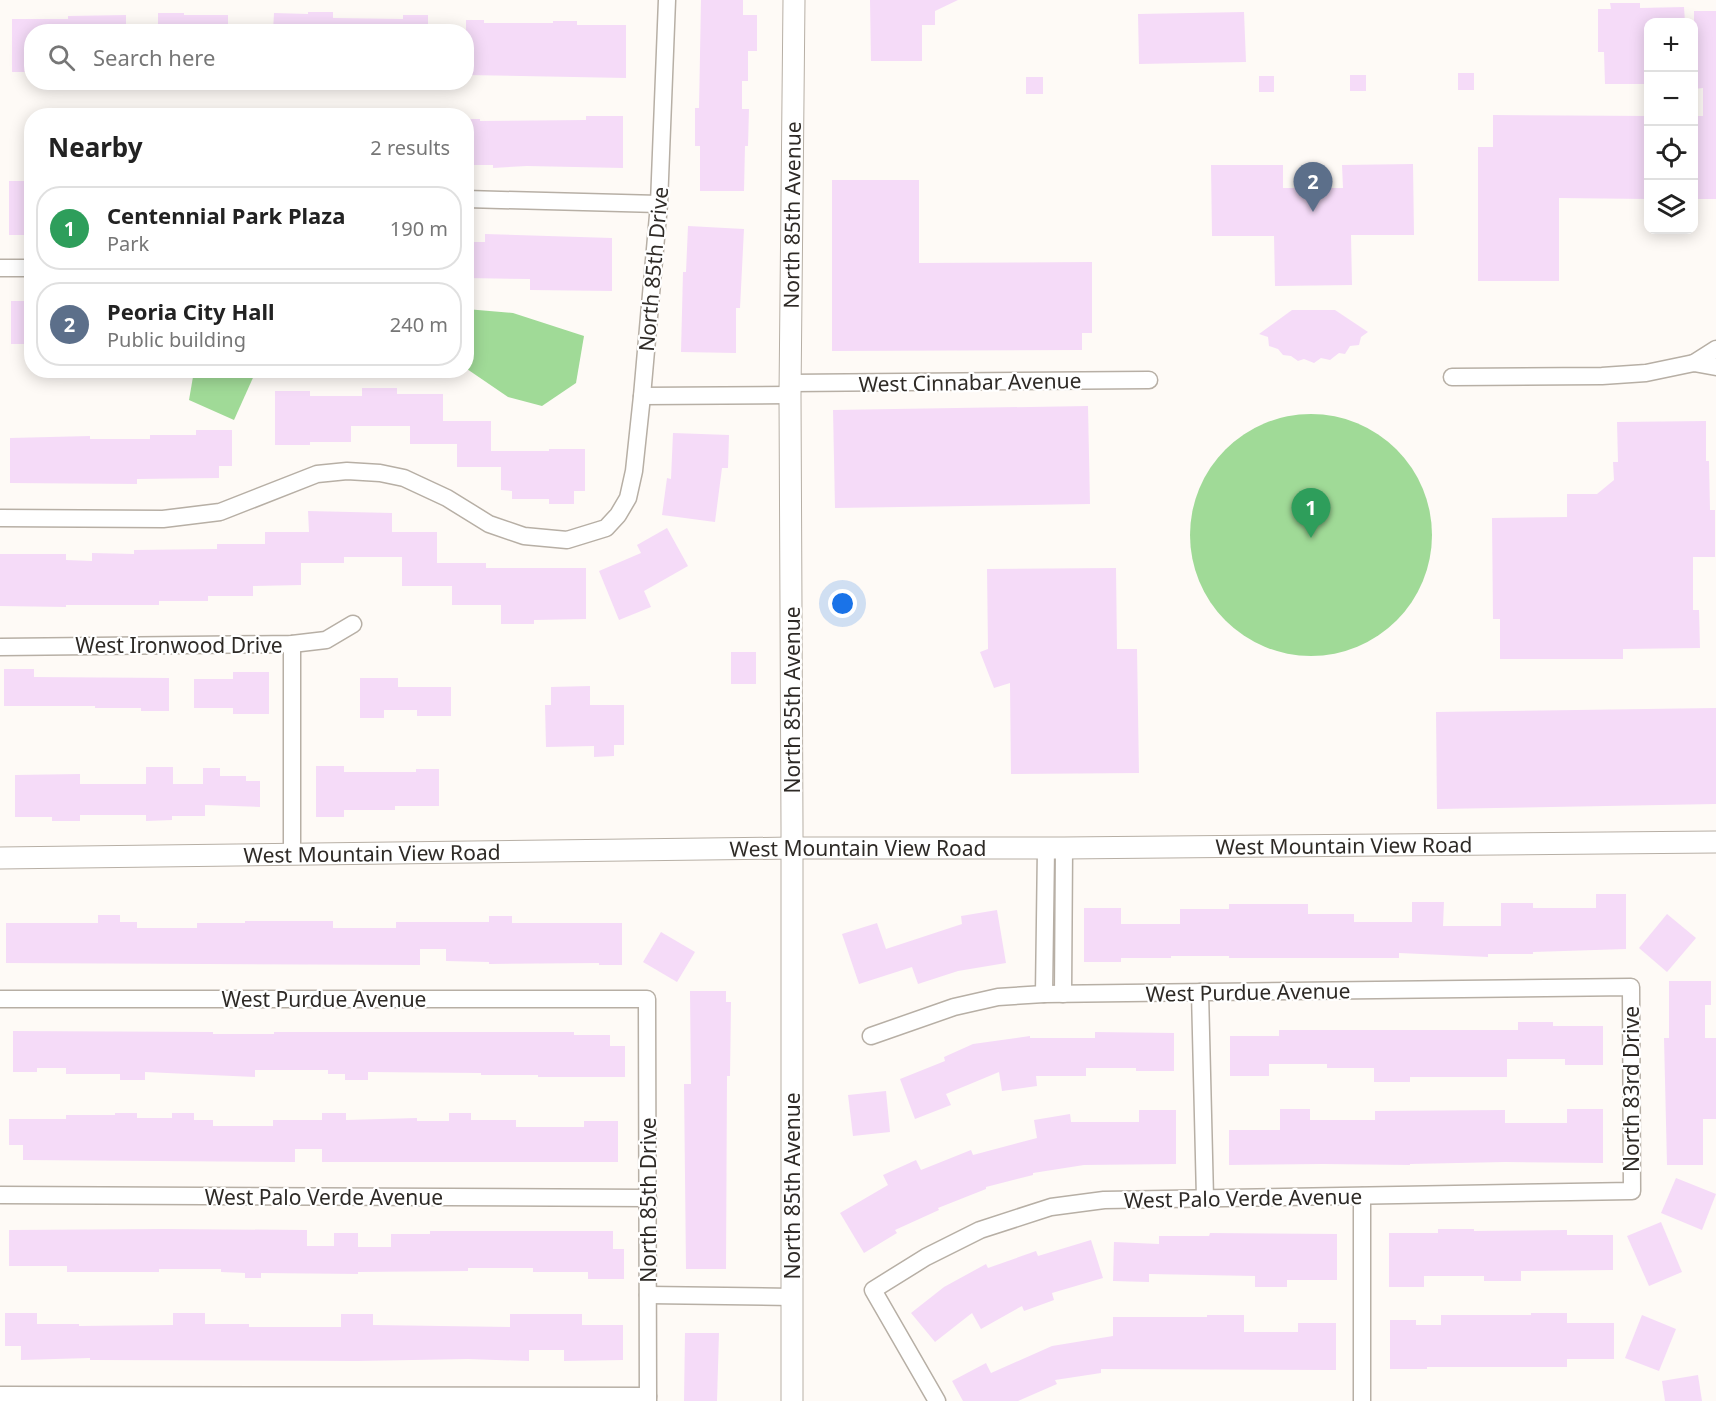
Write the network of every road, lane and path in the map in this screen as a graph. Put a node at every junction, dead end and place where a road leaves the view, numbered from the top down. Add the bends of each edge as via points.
1 (667, 0) edge
2 (794, 0) edge
3 (474, 200) edge
4 (659, 204) junction
5 (0, 268) edge
6 (24, 268) edge
7 (1716, 349) edge
8 (1694, 363) junction
9 (1716, 367) edge
10 (1452, 377) dead end
11 (1149, 380) dead end
12 (790, 389) junction
13 (642, 396) junction
14 (0, 518) edge
15 (353, 624) dead end
16 (292, 644) junction
17 (0, 647) edge
18 (1716, 842) edge
19 (792, 848) junction
20 (1055, 848) junction
21 (292, 854) junction
22 (0, 858) edge
23 (1631, 987) joint
24 (1200, 992) junction
25 (1044, 994) junction
26 (1063, 994) junction
27 (0, 999) edge
28 (647, 999) joint
29 (871, 1036) dead end
30 (1632, 1191) joint
31 (0, 1195) edge
32 (1362, 1196) junction
33 (648, 1198) junction
34 (1205, 1198) junction
35 (648, 1295) junction
36 (792, 1297) junction
37 (0, 1395) edge
38 (648, 1398) edge
39 (792, 1401) edge
40 (937, 1401) edge
41 (1362, 1401) edge

1 - 4 street, North 85th Drive
2 - 12 street, North 85th Avenue
3 - 4 street
4 - 13 street, North 85th Drive
5 - 6 street
7 - 8 street
8 - 9 street
8 - 10 street via 1646,373 1602,376
11 - 12 street, West Cinnabar Avenue
12 - 13 street, West Cinnabar Avenue
12 - 19 street, North 85th Avenue
13 - 14 street, North 85th Drive via 628,498 606,528 567,540 524,536 489,524 404,478 347,471 317,474 220,512 163,519
15 - 16 street, West Ironwood Drive via 326,640
16 - 17 street, West Ironwood Drive
16 - 21 street
18 - 20 street, West Mountain View Road
19 - 20 street, West Mountain View Road
19 - 21 street, West Mountain View Road
19 - 36 street, North 85th Avenue
20 - 25 street
20 - 26 street
21 - 22 street, West Mountain View Road
23 - 24 street, West Purdue Avenue
23 - 30 street, North 83rd Drive
24 - 26 street, West Purdue Avenue
24 - 34 street
25 - 26 street, West Purdue Avenue
25 - 29 street, West Purdue Avenue via 998,997 954,1007
27 - 28 street, West Purdue Avenue
28 - 33 street, North 85th Drive
30 - 32 street, West Palo Verde Avenue
31 - 33 street, West Palo Verde Avenue
32 - 34 street, West Palo Verde Avenue
32 - 41 street
33 - 35 street, North 85th Drive
34 - 40 street, West Palo Verde Avenue via 1104,1200 1052,1207 980,1230 873,1290
35 - 36 street
35 - 38 street, North 85th Drive
36 - 39 street, North 85th Avenue
37 - 38 street

